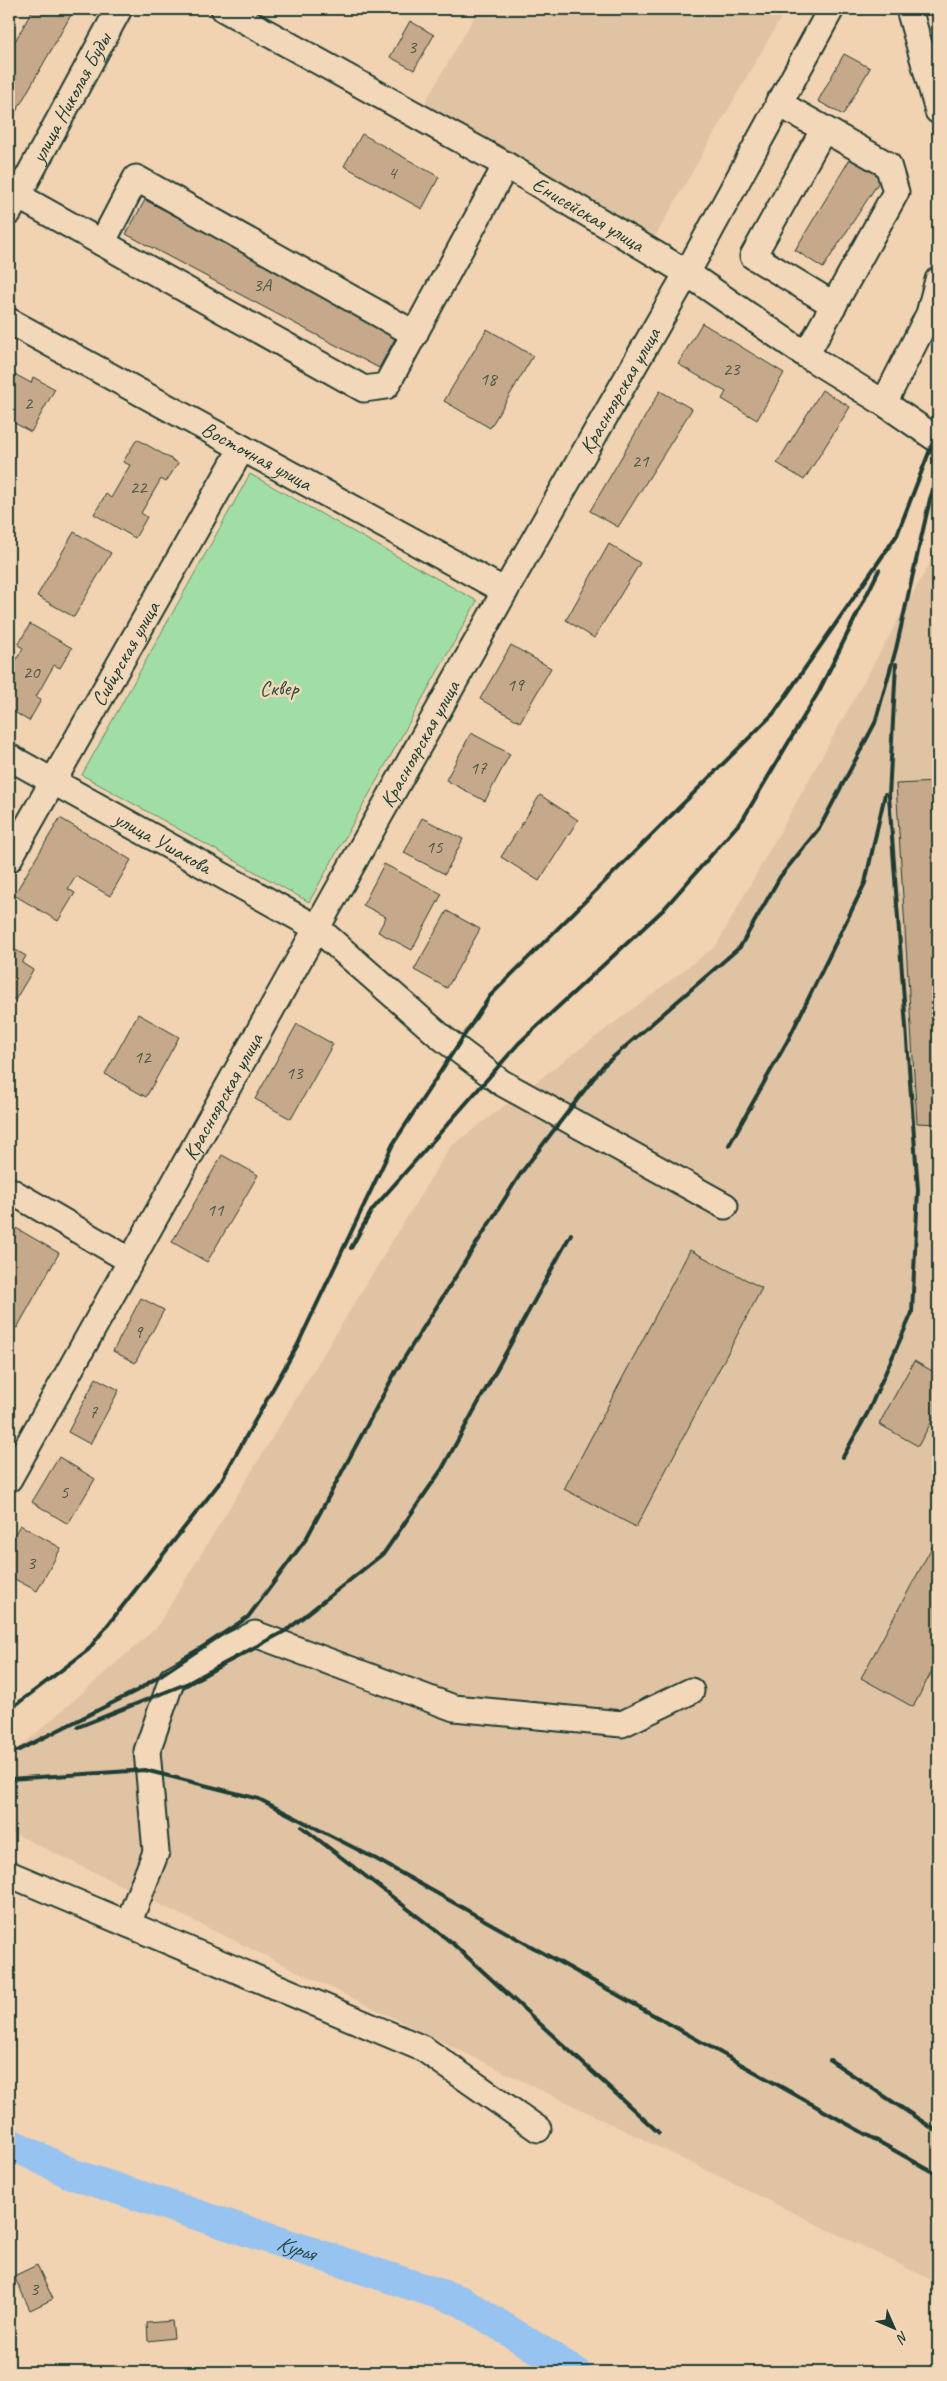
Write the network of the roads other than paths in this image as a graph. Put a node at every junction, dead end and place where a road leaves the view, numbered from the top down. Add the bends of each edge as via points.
1 (119, 9) edge
2 (224, 9) edge
3 (831, 9) edge
4 (909, 9) edge
5 (778, 103) junction
6 (938, 111) edge
7 (824, 129) junction
8 (506, 165) junction
9 (13, 204) edge
10 (102, 244) junction
11 (687, 273) junction
12 (938, 280) edge
13 (834, 305) junction
14 (934, 310) edge
15 (9, 321) edge
16 (415, 334) junction
17 (806, 355) junction
18 (884, 403) junction
19 (938, 440) edge
20 (242, 448) junction
21 (505, 591) junction
22 (9, 757) edge
23 (53, 781) junction
24 (9, 858) edge
25 (317, 928) junction
26 (9, 1190) edge
27 (724, 1206) dead end
28 (131, 1261) junction
29 (9, 1479) edge
30 (691, 1691) dead end
31 (9, 1874) edge
32 (128, 1924) junction
33 (538, 2129) dead end

1 - 9 street, улица Николая Буды
2 - 8 street, Енисейская улица
3 - 5 street, Красноярская улица
4 - 6 street
5 - 7 street
5 - 11 street, Красноярская улица
7 - 13 street via 888,165 896,192
7 - 13 street via 753,256
8 - 11 street, Енисейская улица
8 - 16 street
9 - 10 street
10 - 16 street via 364,389 386,386
10 - 16 street via 136,178
11 - 17 street, Енисейская улица
11 - 21 street, Красноярская улица
12 - 14 street
13 - 17 street
14 - 18 street
15 - 20 street, Восточная улица
17 - 18 street, Енисейская улица
18 - 19 street, Енисейская улица
20 - 21 street, Восточная улица
20 - 23 street, Сибирская улица
21 - 25 street, Красноярская улица
22 - 23 street, улица Ушакова
23 - 24 street, Сибирская улица
23 - 25 street, улица Ушакова
25 - 27 street, улица Ушакова via 440,1036 502,1083
25 - 28 street, Красноярская улица
26 - 28 street
28 - 29 street, Красноярская улица
30 - 32 street via 622,1724 454,1708 255,1634 172,1679 147,1751 156,1852
31 - 32 street
32 - 33 street via 424,2049

